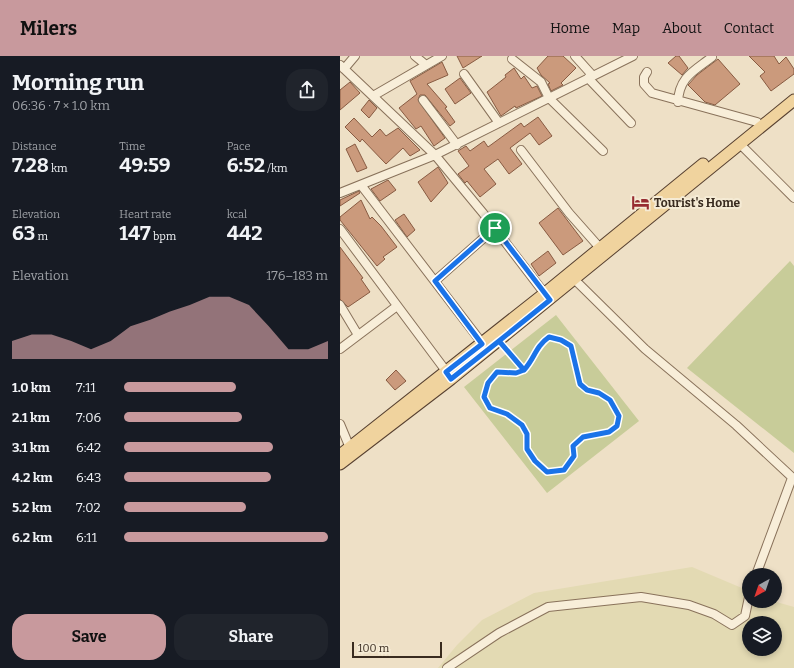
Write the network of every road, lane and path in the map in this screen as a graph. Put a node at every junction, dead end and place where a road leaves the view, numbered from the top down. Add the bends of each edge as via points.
1 (355, 56) edge
2 (415, 56) edge
3 (442, 56) edge
4 (577, 56) edge
5 (633, 56) edge
6 (712, 57) dead end
7 (512, 59) dead end
8 (426, 65) junction
9 (342, 67) edge
10 (647, 72) dead end
11 (464, 74) dead end
12 (590, 77) junction
13 (373, 96) junction
14 (549, 98) junction
15 (423, 100) dead end
16 (792, 100) edge
17 (678, 102) junction
18 (757, 122) junction
19 (499, 123) junction
20 (631, 123) dead end
21 (740, 144) junction
22 (457, 145) junction
23 (521, 150) dead end
24 (603, 151) dead end
25 (435, 156) junction
26 (687, 182) junction
27 (361, 185) junction
28 (340, 193) edge
29 (794, 198) edge
30 (495, 228) junction
31 (340, 229) edge
32 (343, 238) edge
33 (615, 241) junction
34 (600, 248) junction
35 (574, 279) junction
36 (435, 281) junction
37 (547, 297) junction
38 (340, 305) edge
39 (397, 306) junction
40 (358, 335) junction
41 (499, 341) junction
42 (482, 344) junction
43 (340, 349) edge
44 (524, 370) junction
45 (449, 376) junction
46 (340, 424) edge
47 (350, 448) junction
48 (340, 455) edge
49 (340, 464) edge
50 (793, 479) edge
51 (759, 568) edge
52 (747, 608) edge
53 (447, 668) edge

1 - 9 street
2 - 8 street
3 - 8 street
4 - 12 street
5 - 12 street
6 - 17 street via 682,82 678,91
7 - 14 street via 541,82
8 - 13 street
9 - 13 street
10 - 17 street via 644,84 649,91
11 - 19 street
12 - 14 street
12 - 20 street
13 - 25 street
14 - 19 street
14 - 24 street
15 - 22 street
16 - 18 main road
16 - 21 main road
17 - 18 street
18 - 26 main road
19 - 22 street
21 - 26 main road
21 - 29 street
22 - 25 street
23 - 34 street via 569,213
25 - 27 street
25 - 30 street
26 - 33 main road
27 - 28 street
27 - 36 street
30 - 36 street
30 - 37 street
31 - 32 street
32 - 39 street
33 - 34 main road
33 - 35 main road
34 - 37 main road
35 - 37 main road
35 - 50 street via 644,348 736,425
36 - 42 street
37 - 41 main road
37 - 42 main road
38 - 40 street
39 - 40 street
39 - 45 street
40 - 43 street
41 - 44 path
41 - 45 main road
42 - 45 main road
44 - 44 path via 516,373 497,372 488,383 484,397 490,408 507,414 522,425 527,434 527,449 547,472 564,470 574,456 573,446 583,437 609,432 617,426 619,416 610,400 580,384 571,346 549,337 541,342 535,351 533,361
45 - 47 main road
45 - 49 main road
46 - 47 street
47 - 48 main road
50 - 51 street
52 - 53 street via 745,616 732,625 714,614 689,605 641,597 548,607 498,633

